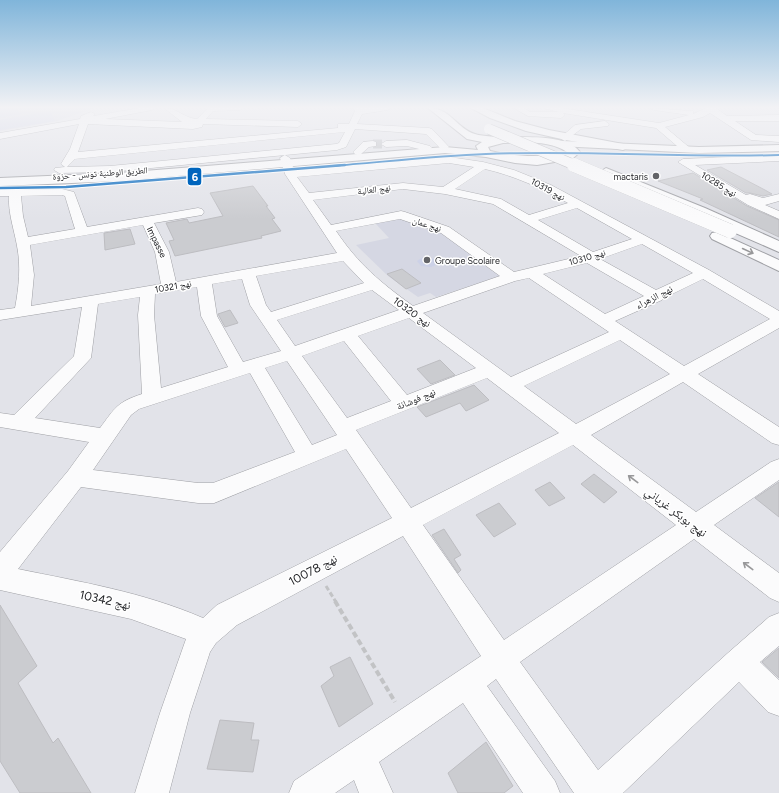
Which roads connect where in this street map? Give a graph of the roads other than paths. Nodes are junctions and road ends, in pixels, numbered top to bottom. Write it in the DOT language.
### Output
graph roads {
  1 [pos="76,145"];
  2 [pos="123,145"];
  3 [pos="153,145"];
  4 [pos="193,145"];
  5 [pos="203,145"];
  6 [pos="343,145"];
  7 [pos="365,145"];
  8 [pos="415,145"];
  9 [pos="436,145"];
  10 [pos="465,145"];
  11 [pos="475,145"];
  12 [pos="494,145"];
  13 [pos="520,145"];
  14 [pos="566,145"];
  15 [pos="602,145"];
  16 [pos="681,145"];
  17 [pos="427,148"];
  18 [pos="779,148"];
  19 [pos="152,149"];
  20 [pos="652,149"];
  21 [pos="687,150"];
  22 [pos="483,151"];
  23 [pos="121,152"];
  24 [pos="358,152"];
  25 [pos="71,156"];
  26 [pos="569,157"];
  27 [pos="779,158"];
  28 [pos="204,160"];
  29 [pos="598,161"];
  30 [pos="287,165"];
  31 [pos="146,166"];
  32 [pos="773,166"];
  33 [pos="58,173"];
  34 [pos="0,176"];
  35 [pos="0,182"];
  36 [pos="443,191"];
  37 [pos="0,193"];
  38 [pos="15,193"];
  39 [pos="307,197"];
  40 [pos="779,197"];
  41 [pos="576,204"];
  42 [pos="198,212"];
  43 [pos="779,215"];
  44 [pos="527,219"];
  45 [pos="147,221"];
  46 [pos="329,229"];
  47 [pos="84,231"];
  48 [pos="723,234"];
  49 [pos="642,240"];
  50 [pos="23,242"];
  51 [pos="779,247"];
  52 [pos="779,252"];
  53 [pos="346,256"];
  54 [pos="591,257"];
  55 [pos="779,266"];
  56 [pos="248,273"];
  57 [pos="530,273"];
  58 [pos="704,273"];
  59 [pos="511,277"];
  60 [pos="204,281"];
  61 [pos="374,285"];
  62 [pos="169,287"];
  63 [pos="148,291"];
  64 [pos="657,297"];
  65 [pos="90,301"];
  66 [pos="22,311"];
  67 [pos="411,311"];
  68 [pos="0,314"];
  69 [pos="267,318"];
  70 [pos="779,318"];
  71 [pos="605,320"];
  72 [pos="779,321"];
  73 [pos="622,333"];
  74 [pos="348,334"];
  75 [pos="292,353"];
  76 [pos="246,367"];
  77 [pos="489,370"];
  78 [pos="683,374"];
  79 [pos="509,385"];
  80 [pos="152,397"];
  81 [pos="404,404"];
  82 [pos="6,422"];
  83 [pos="347,433"];
  84 [pos="574,435"];
  85 [pos="779,436"];
  86 [pos="104,437"];
  87 [pos="308,456"];
  88 [pos="779,468"];
  89 [pos="76,477"];
  90 [pos="407,521"];
  91 [pos="695,526"];
  92 [pos="0,572"];
  93 [pos="0,578"];
  94 [pos="779,589"];
  95 [pos="779,627"];
  96 [pos="206,633"];
  97 [pos="500,659"];
  98 [pos="739,662"];
  99 [pos="466,683"];
  100 [pos="779,700"];
  101 [pos="360,756"];
  102 [pos="152,793"];
  103 [pos="306,793"];
  104 [pos="376,793"];
  105 [pos="543,793"];
  106 [pos="594,793"];
  107 [pos="598,793"];
  1 -- 25 [label="street"];
  2 -- 23 [label="street"];
  3 -- 19 [label="street"];
  4 -- 19 [label="street"];
  5 -- 28 [label="street"];
  6 -- 28 [label="street"];
  7 -- 24 [label="street"];
  8 -- 17 [label="street"];
  9 -- 17 [label="main road, الطريق الوطنية تونس - حزوة"];
  10 -- 22 [label="main road, الطريق الوطنية تونس - حزوة"];
  11 -- 22 [label="main road"];
  12 -- 22 [label="main road, الطريق الوطنية تونس - حزوة"];
  13 -- 48 [label="main road"];
  14 -- 26 [label="main road"];
  15 -- 20 [label="main road"];
  16 -- 21 [label="street"];
  17 -- 24 [label="main road, الطريق الوطنية تونس - حزوة"];
  18 -- 21 [label="main road"];
  19 -- 23 [label="street"];
  19 -- 31 [label="street"];
  20 -- 21 [label="main road"];
  20 -- 29 [label="main road"];
  22 -- 26 [label="main road"];
  22 -- 30 [label="street, نهج 10319"];
  22 -- 36 [label="street"];
  22 -- 41 [label="street, نهج 10319"];
  23 -- 25 [label="street"];
  24 -- 30 [label="main road, الطريق الوطنية تونس - حزوة"];
  25 -- 33 [label="street"];
  26 -- 29 [label="main road"];
  27 -- 43 [label="street, نهج 10285"];
  28 -- 31 [label="street"];
  29 -- 51 [label="main road"];
  30 -- 33 [label="main road, الطريق الوطنية تونس - حزوة"];
  30 -- 35 [label="main road, الطريق الوطنية تونس - حزوة"];
  30 -- 39 [label="street, نهج 10320"];
  31 -- 33 [label="street"];
  32 -- 40 [label="street"];
  33 -- 34 [label="main road, الطريق الوطنية تونس - حزوة"];
  36 -- 39 [label="street, نهج العالية"];
  36 -- 44 [label="street, نهج العالية"];
  37 -- 38 [label="street"];
  38 -- 47 [label="street"];
  38 -- 50 [label="street"];
  39 -- 46 [label="street, نهج 10320"];
  41 -- 44 [label="street"];
  41 -- 49 [label="street, نهج 10319"];
  42 -- 45 [label="street"];
  44 -- 54 [label="street, نهج العالية"];
  45 -- 47 [label="street"];
  45 -- 62 [label="street, Impasse"];
  46 -- 53 [label="street, نهج 10320"];
  46 -- 59 [label="street, نهج عمان"];
  47 -- 50 [label="street"];
  48 -- 52 [label="main road"];
  48 -- 55 [label="main road, one-way"];
  49 -- 54 [label="street, نهج 10310"];
  49 -- 58 [label="street, نهج 10319"];
  50 -- 66 [label="street"];
  53 -- 56 [label="street, نهج 10321"];
  53 -- 61 [label="street, نهج 10320"];
  54 -- 57 [label="street, نهج 10310"];
  54 -- 64 [label="street, نهج العالية"];
  56 -- 60 [label="street, نهج 10321"];
  56 -- 69 [label="street"];
  57 -- 59 [label="street, نهج 10310"];
  57 -- 71 [label="street"];
  58 -- 64 [label="street, نهج الزهراء"];
  58 -- 70 [label="street, نهج 10319"];
  59 -- 67 [label="street, نهج 10310"];
  60 -- 62 [label="street, نهج 10321"];
  60 -- 76 [label="street"];
  61 -- 67 [label="street, نهج 10320"];
  61 -- 69 [label="street"];
  62 -- 63 [label="street, نهج 10321"];
  63 -- 65 [label="street, نهج 10321"];
  63 -- 80 [label="street"];
  64 -- 71 [label="street, نهج الزهراء"];
  65 -- 66 [label="street, نهج 10321"];
  65 -- 82 [label="street"];
  66 -- 68 [label="street, نهج 10321"];
  67 -- 74 [label="street, نهج 10310"];
  67 -- 77 [label="street, نهج 10320"];
  69 -- 75 [label="street"];
  71 -- 73 [label="street"];
  72 -- 78 [label="street, نهج 10078"];
  73 -- 78 [label="street"];
  73 -- 79 [label="street"];
  74 -- 75 [label="street, نهج 10310"];
  74 -- 81 [label="street"];
  75 -- 76 [label="street, نهج 10310"];
  75 -- 83 [label="street"];
  76 -- 80 [label="street, نهج 10310"];
  76 -- 87 [label="street"];
  77 -- 79 [label="street, نهج 10320"];
  77 -- 81 [label="street, نهج فوشانة"];
  78 -- 84 [label="street, نهج 10078"];
  78 -- 85 [label="street"];
  79 -- 84 [label="street, نهج 10320"];
  80 -- 86 [label="street, نهج 10310"];
  81 -- 83 [label="street, نهج فوشانة"];
  82 -- 86 [label="street"];
  83 -- 87 [label="street, نهج فوشانة"];
  83 -- 90 [label="street"];
  84 -- 90 [label="street, نهج 10078"];
  91 -- 84 [label="street, نهج بوبكر غرياني, one-way"];
  86 -- 89 [label="street, نهج 10310"];
  87 -- 89 [label="street, نهج فوشانة"];
  88 -- 91 [label="street"];
  89 -- 92 [label="street, نهج 10310"];
  90 -- 96 [label="street, نهج 10078"];
  90 -- 97 [label="street"];
  94 -- 91 [label="street, نهج بوبكر غرياني, one-way"];
  91 -- 97 [label="street"];
  93 -- 96 [label="street, نهج 10342"];
  95 -- 98 [label="street"];
  96 -- 102 [label="street, نهج 10078"];
  97 -- 99 [label="street"];
  97 -- 106 [label="street"];
  98 -- 100 [label="street"];
  98 -- 107 [label="street"];
  99 -- 101 [label="street"];
  99 -- 105 [label="street"];
  101 -- 103 [label="street"];
  101 -- 104 [label="street"];
}
